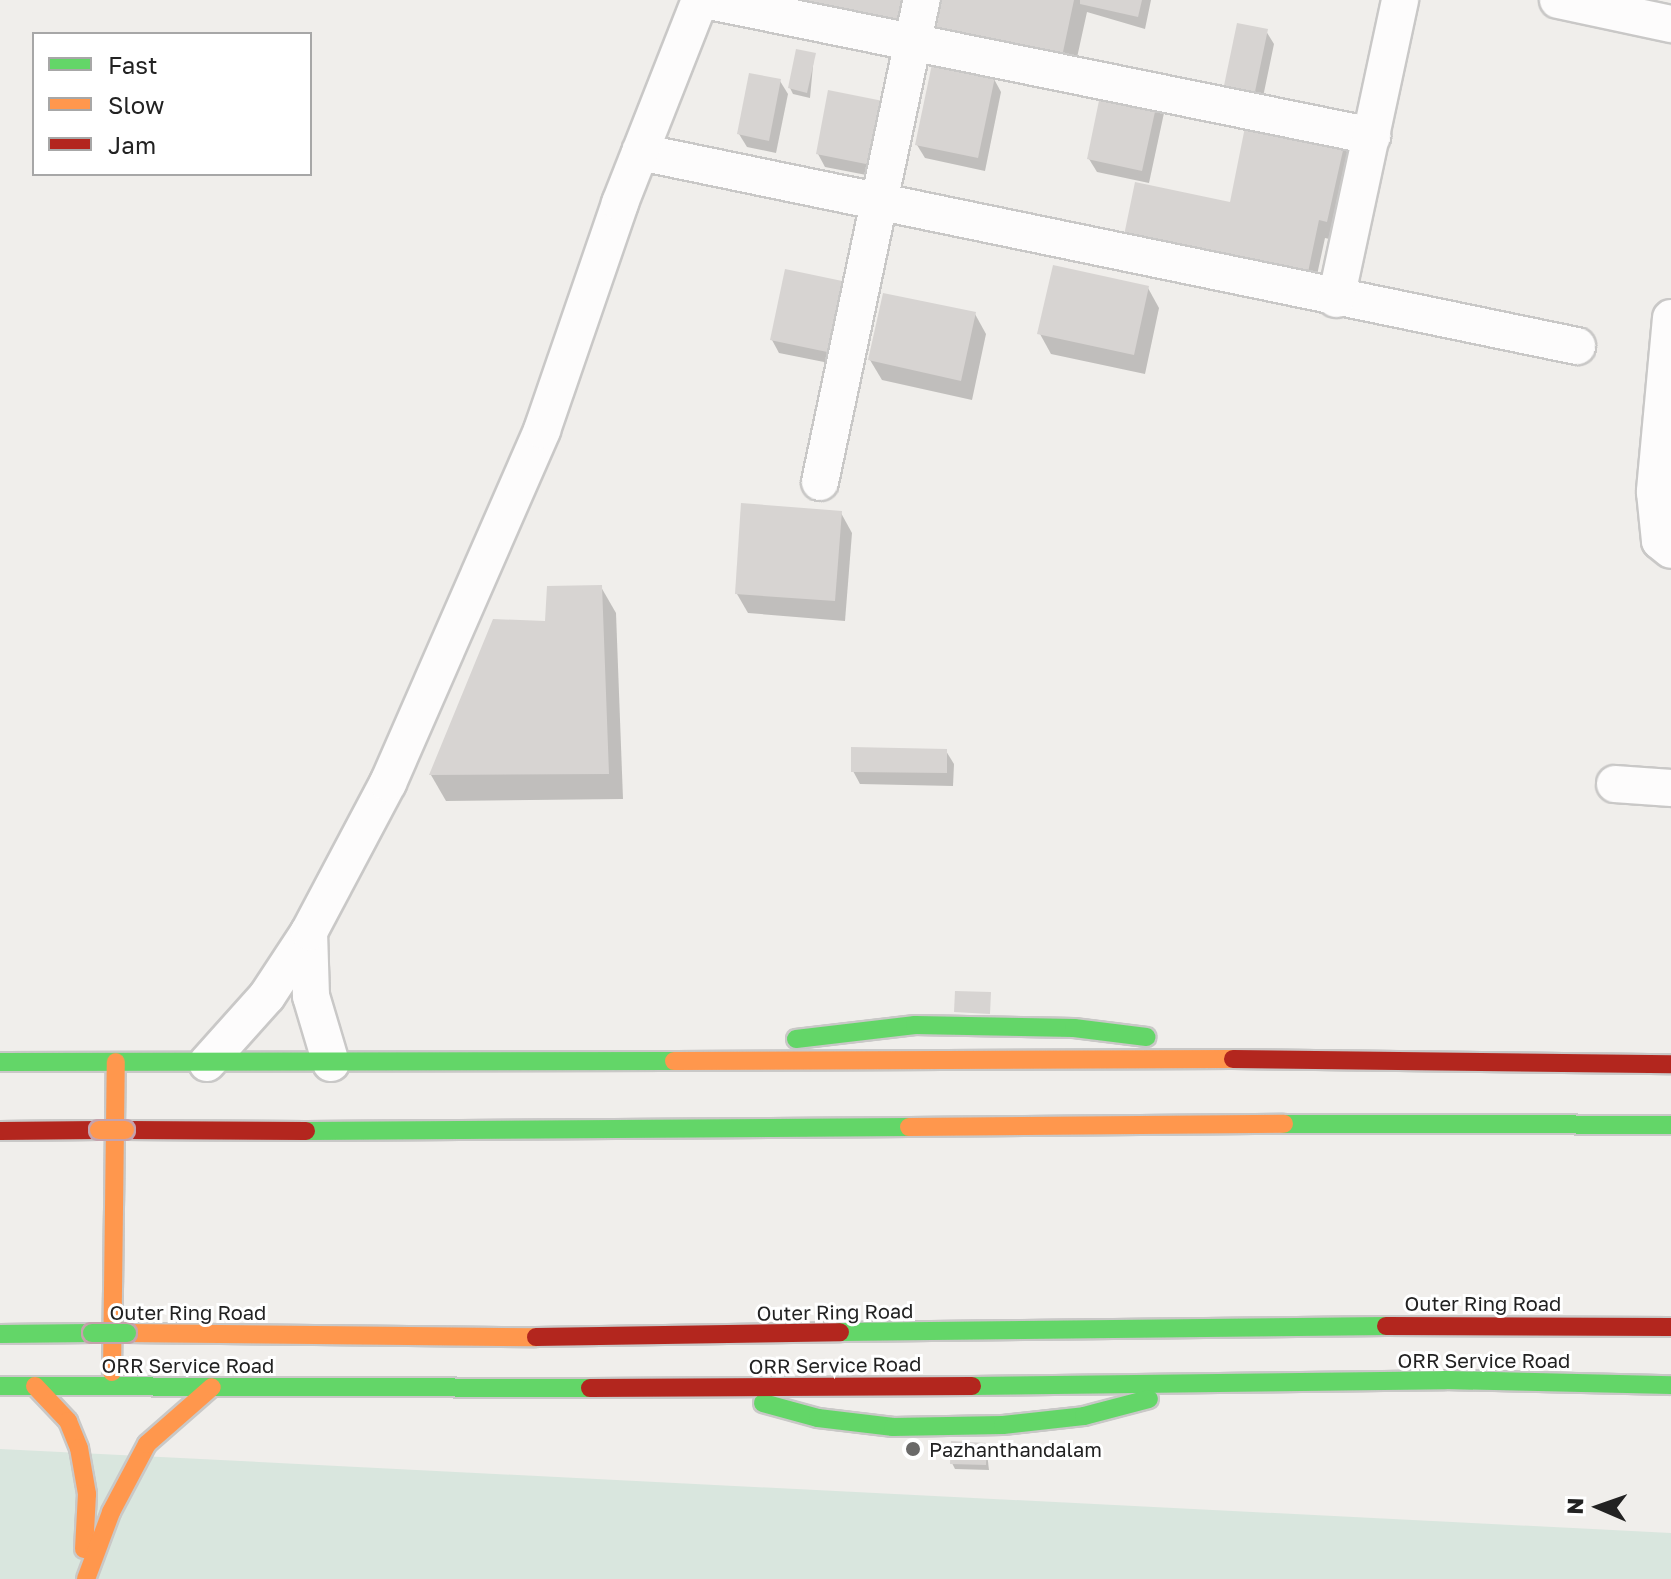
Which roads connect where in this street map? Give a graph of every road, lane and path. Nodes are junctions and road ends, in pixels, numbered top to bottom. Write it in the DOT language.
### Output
graph roads {
  1 [pos="702,0"];
  2 [pos="922,0"];
  3 [pos="1400,0"];
  4 [pos="1558,0"];
  5 [pos="1671,24"];
  6 [pos="913,43"];
  7 [pos="1372,136"];
  8 [pos="640,152"];
  9 [pos="880,199"];
  10 [pos="1336,299"];
  11 [pos="1671,318"];
  12 [pos="1577,346"];
  13 [pos="820,482"];
  14 [pos="1671,550"];
  15 [pos="1615,784"];
  16 [pos="1671,788"];
  17 [pos="309,932"];
  18 [pos="1237,1060"];
  19 [pos="0,1062"];
  20 [pos="116,1062"];
  21 [pos="207,1063"];
  22 [pos="331,1063"];
  23 [pos="696,1063"];
  24 [pos="1671,1064"];
  25 [pos="1671,1125"];
  26 [pos="0,1131"];
  27 [pos="1671,1327"];
  28 [pos="0,1334"];
  29 [pos="1213,1383"];
  30 [pos="1671,1385"];
  31 [pos="0,1386"];
  32 [pos="35,1386"];
  33 [pos="112,1387"];
  34 [pos="212,1387"];
  35 [pos="705,1388"];
  36 [pos="83,1579"];
  1 -- 6 [label="street"];
  1 -- 8 [label="street"];
  2 -- 6 [label="street"];
  3 -- 7 [label="street"];
  4 -- 5 [label="street"];
  6 -- 7 [label="street"];
  6 -- 9 [label="street"];
  7 -- 10 [label="street"];
  8 -- 9 [label="street"];
  8 -- 17 [label="street"];
  9 -- 10 [label="street"];
  9 -- 13 [label="street"];
  10 -- 12 [label="street"];
  11 -- 14 [label="street"];
  15 -- 16 [label="street"];
  17 -- 21 [label="street"];
  17 -- 22 [label="street"];
  18 -- 23 [label="main road"];
  18 -- 23 [label="main road"];
  18 -- 24 [label="main road"];
  19 -- 20 [label="main road"];
  20 -- 21 [label="main road"];
  20 -- 33 [label="main road"];
  21 -- 22 [label="main road"];
  22 -- 23 [label="main road"];
  25 -- 26 [label="main road, bridge"];
  27 -- 28 [label="main road, Outer Ring Road, bridge"];
  29 -- 30 [label="main road, ORR Service Road"];
  29 -- 35 [label="main road, ORR Service Road"];
  29 -- 35 [label="main road"];
  31 -- 32 [label="main road, ORR Service Road"];
  32 -- 33 [label="main road, ORR Service Road"];
  32 -- 36 [label="main road"];
  33 -- 34 [label="main road, ORR Service Road"];
  34 -- 35 [label="main road, ORR Service Road"];
  34 -- 36 [label="main road"];
}
